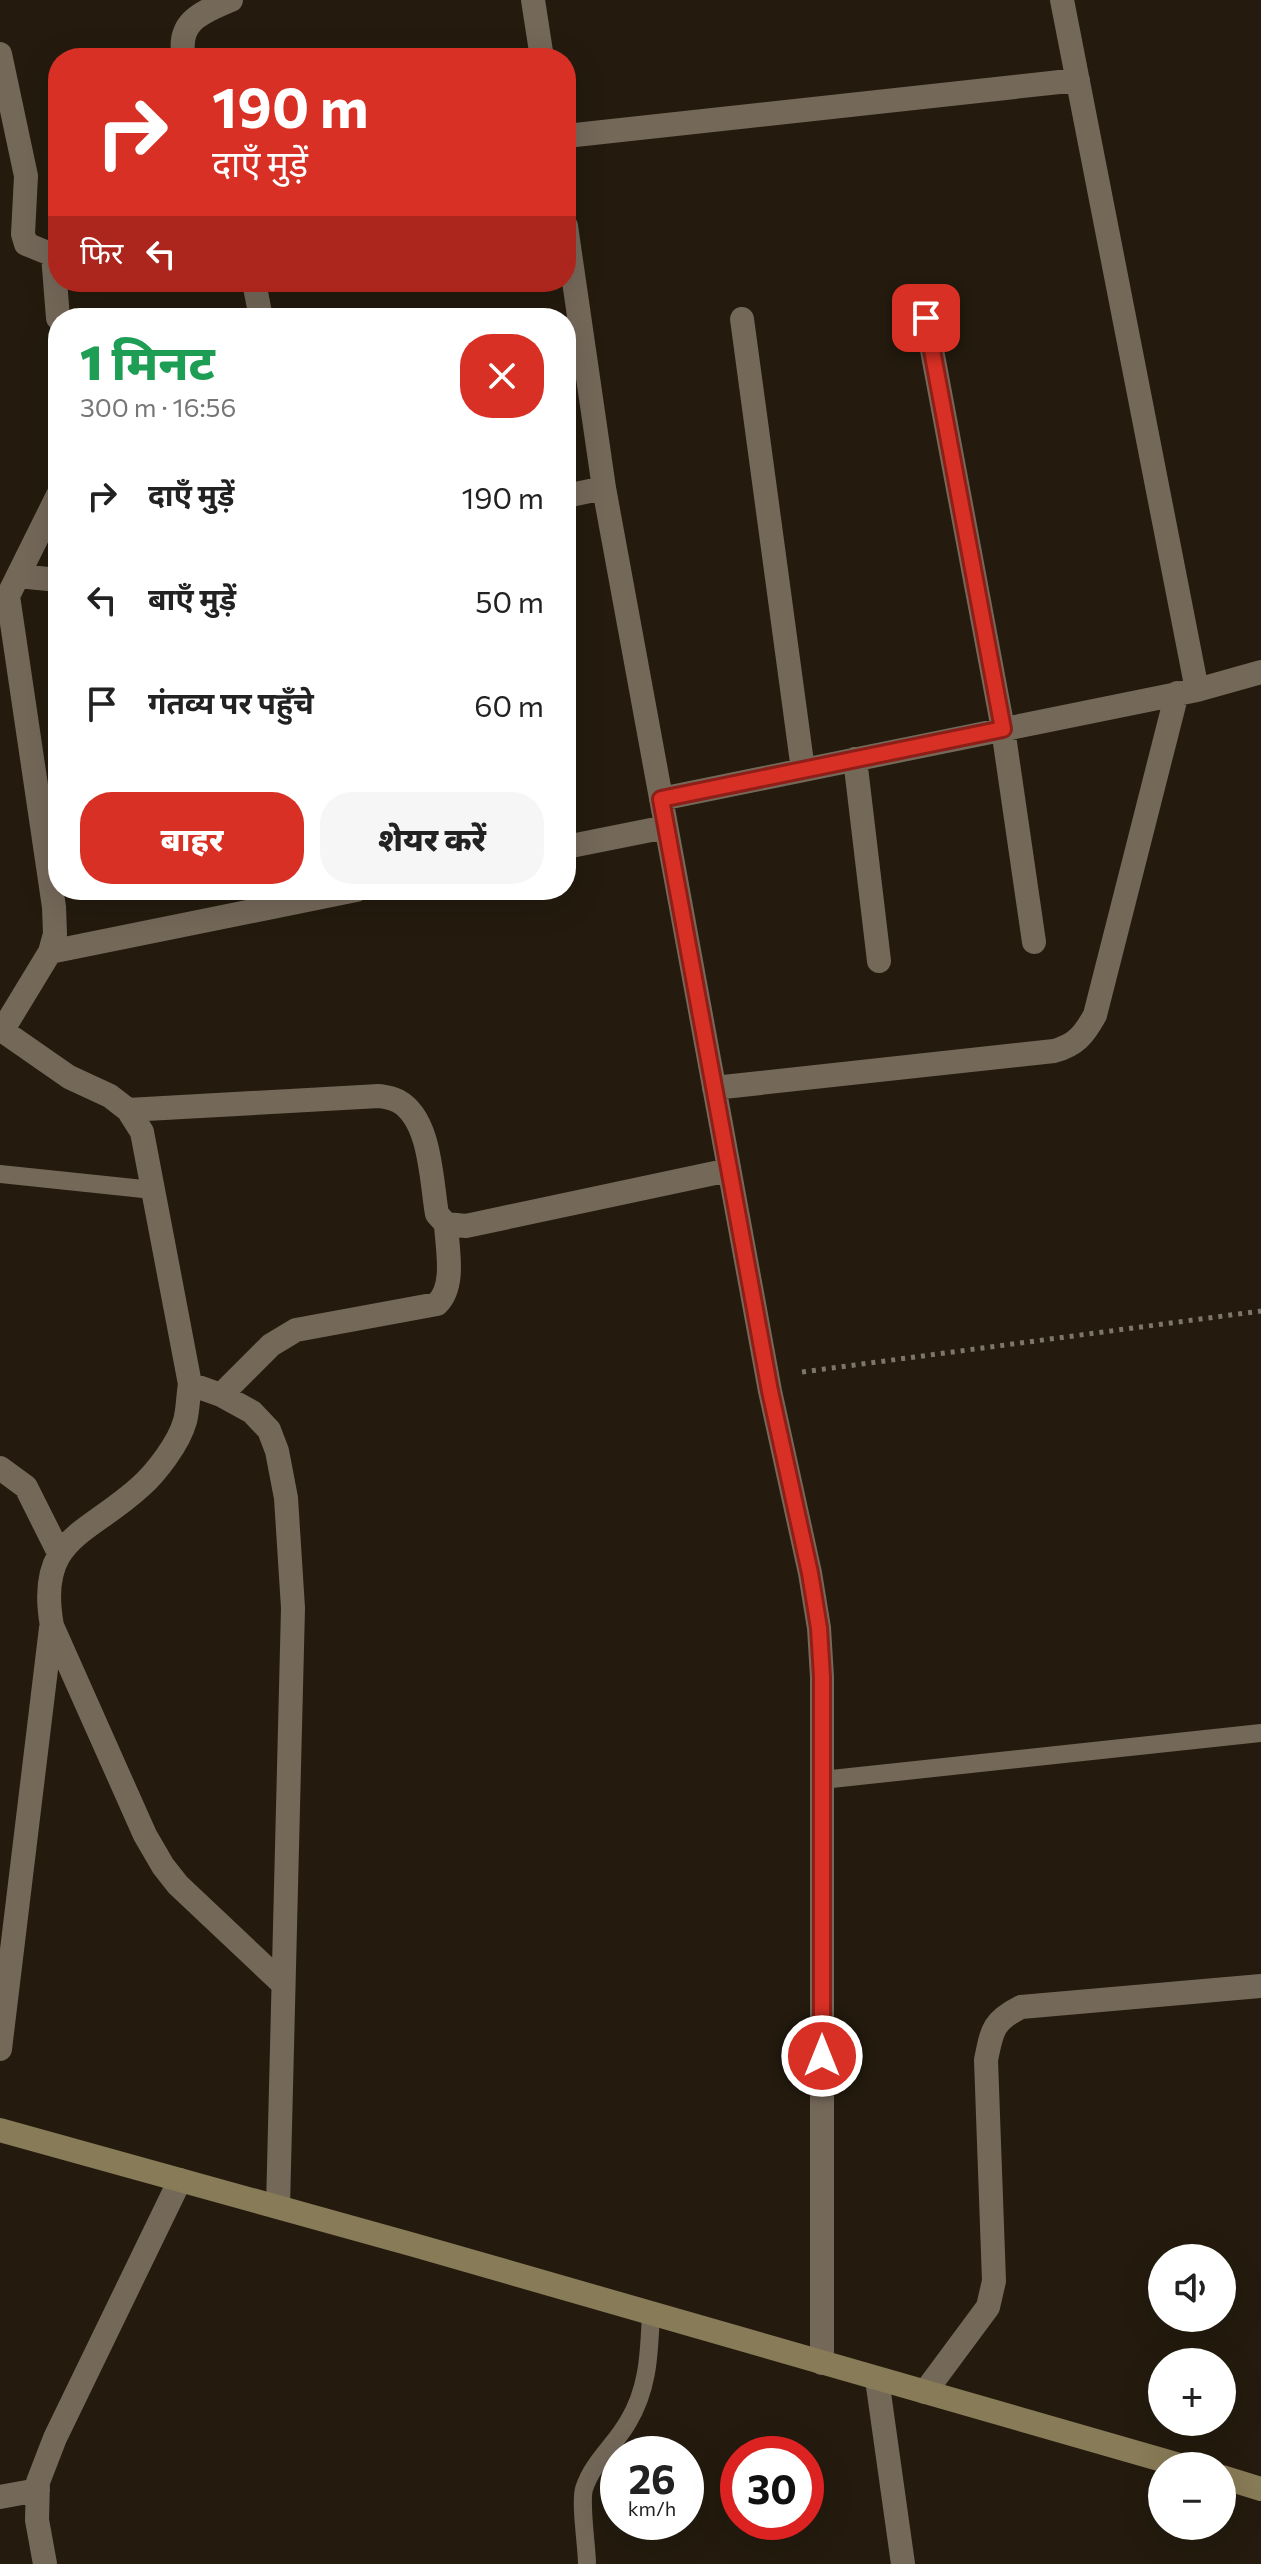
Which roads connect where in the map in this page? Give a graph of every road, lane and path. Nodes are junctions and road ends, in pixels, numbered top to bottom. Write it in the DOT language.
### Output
graph roads {
  1 [pos="231,0"];
  2 [pos="533,0"];
  3 [pos="1062,0"];
  4 [pos="182,48"];
  5 [pos="540,48"];
  6 [pos="0,54"];
  7 [pos="1078,80"];
  8 [pos="576,135"];
  9 [pos="48,253"];
  10 [pos="576,292"];
  11 [pos="926,318"];
  12 [pos="742,319"];
  13 [pos="604,488"];
  14 [pos="576,494"];
  15 [pos="48,515"];
  16 [pos="48,583"];
  17 [pos="9,593"];
  18 [pos="1261,672"];
  19 [pos="1187,692"];
  20 [pos="1003,729"];
  21 [pos="855,759"];
  22 [pos="803,770"];
  23 [pos="661,799"];
  24 [pos="666,827"];
  25 [pos="576,845"];
  26 [pos="48,865"];
  27 [pos="53,900"];
  28 [pos="307,900"];
  29 [pos="1034,942"];
  30 [pos="50,952"];
  31 [pos="879,961"];
  32 [pos="1,1030"];
  33 [pos="714,1088"];
  34 [pos="128,1110"];
  35 [pos="729,1170"];
  36 [pos="0,1174"];
  37 [pos="153,1190"];
  38 [pos="446,1224"];
  39 [pos="1261,1311"];
  40 [pos="768,1377"];
  41 [pos="190,1384"];
  42 [pos="221,1395"];
  43 [pos="0,1468"];
  44 [pos="59,1553"];
  45 [pos="52,1626"];
  46 [pos="1261,1733"];
  47 [pos="822,1780"];
  48 [pos="283,1984"];
  49 [pos="1261,1986"];
  50 [pos="0,2049"];
  51 [pos="0,2130"];
  52 [pos="180,2180"];
  53 [pos="278,2207"];
  54 [pos="651,2313"];
  55 [pos="822,2363"];
  56 [pos="877,2379"];
  57 [pos="925,2392"];
  58 [pos="1148,2456"];
  59 [pos="1236,2481"];
  60 [pos="1261,2489"];
  61 [pos="38,2490"];
  62 [pos="0,2497"];
  63 [pos="45,2564"];
  64 [pos="587,2564"];
  65 [pos="903,2564"];
  1 -- 4 [label="street"];
  2 -- 5 [label="street"];
  3 -- 7 [label="street"];
  6 -- 9 [label="street"];
  7 -- 8 [label="street"];
  7 -- 19 [label="street"];
  10 -- 13 [label="street"];
  11 -- 20 [label="street"];
  12 -- 22 [label="street"];
  13 -- 14 [label="street"];
  13 -- 23 [label="street"];
  15 -- 17 [label="street"];
  16 -- 17 [label="street"];
  17 -- 26 [label="street"];
  18 -- 19 [label="street"];
  19 -- 20 [label="street"];
  19 -- 33 [label="street"];
  20 -- 21 [label="street"];
  20 -- 29 [label="street"];
  21 -- 22 [label="street"];
  21 -- 31 [label="street"];
  22 -- 23 [label="street"];
  23 -- 24 [label="street"];
  24 -- 25 [label="street"];
  24 -- 33 [label="street"];
  27 -- 30 [label="street"];
  28 -- 30 [label="street"];
  30 -- 32 [label="street"];
  32 -- 34 [label="street"];
  33 -- 35 [label="street"];
  34 -- 37 [label="street"];
  34 -- 38 [label="street"];
  35 -- 38 [label="street"];
  35 -- 40 [label="street"];
  36 -- 37 [label="lane"];
  37 -- 41 [label="street"];
  38 -- 42 [label="street"];
  39 -- 40 [label="path"];
  40 -- 47 [label="street"];
  41 -- 42 [label="street"];
  41 -- 44 [label="street"];
  42 -- 48 [label="street"];
  43 -- 44 [label="street"];
  44 -- 45 [label="street"];
  45 -- 48 [label="street"];
  45 -- 50 [label="street"];
  46 -- 47 [label="lane"];
  47 -- 55 [label="street"];
  48 -- 53 [label="street"];
  49 -- 57 [label="street"];
  51 -- 52 [label="street"];
  52 -- 53 [label="street"];
  52 -- 61 [label="street"];
  53 -- 54 [label="street"];
  54 -- 55 [label="street"];
  54 -- 64 [label="lane"];
  55 -- 56 [label="street"];
  56 -- 57 [label="street"];
  56 -- 65 [label="street"];
  57 -- 58 [label="street"];
  59 -- 60 [label="street"];
  61 -- 62 [label="street"];
  61 -- 63 [label="street"];
}
